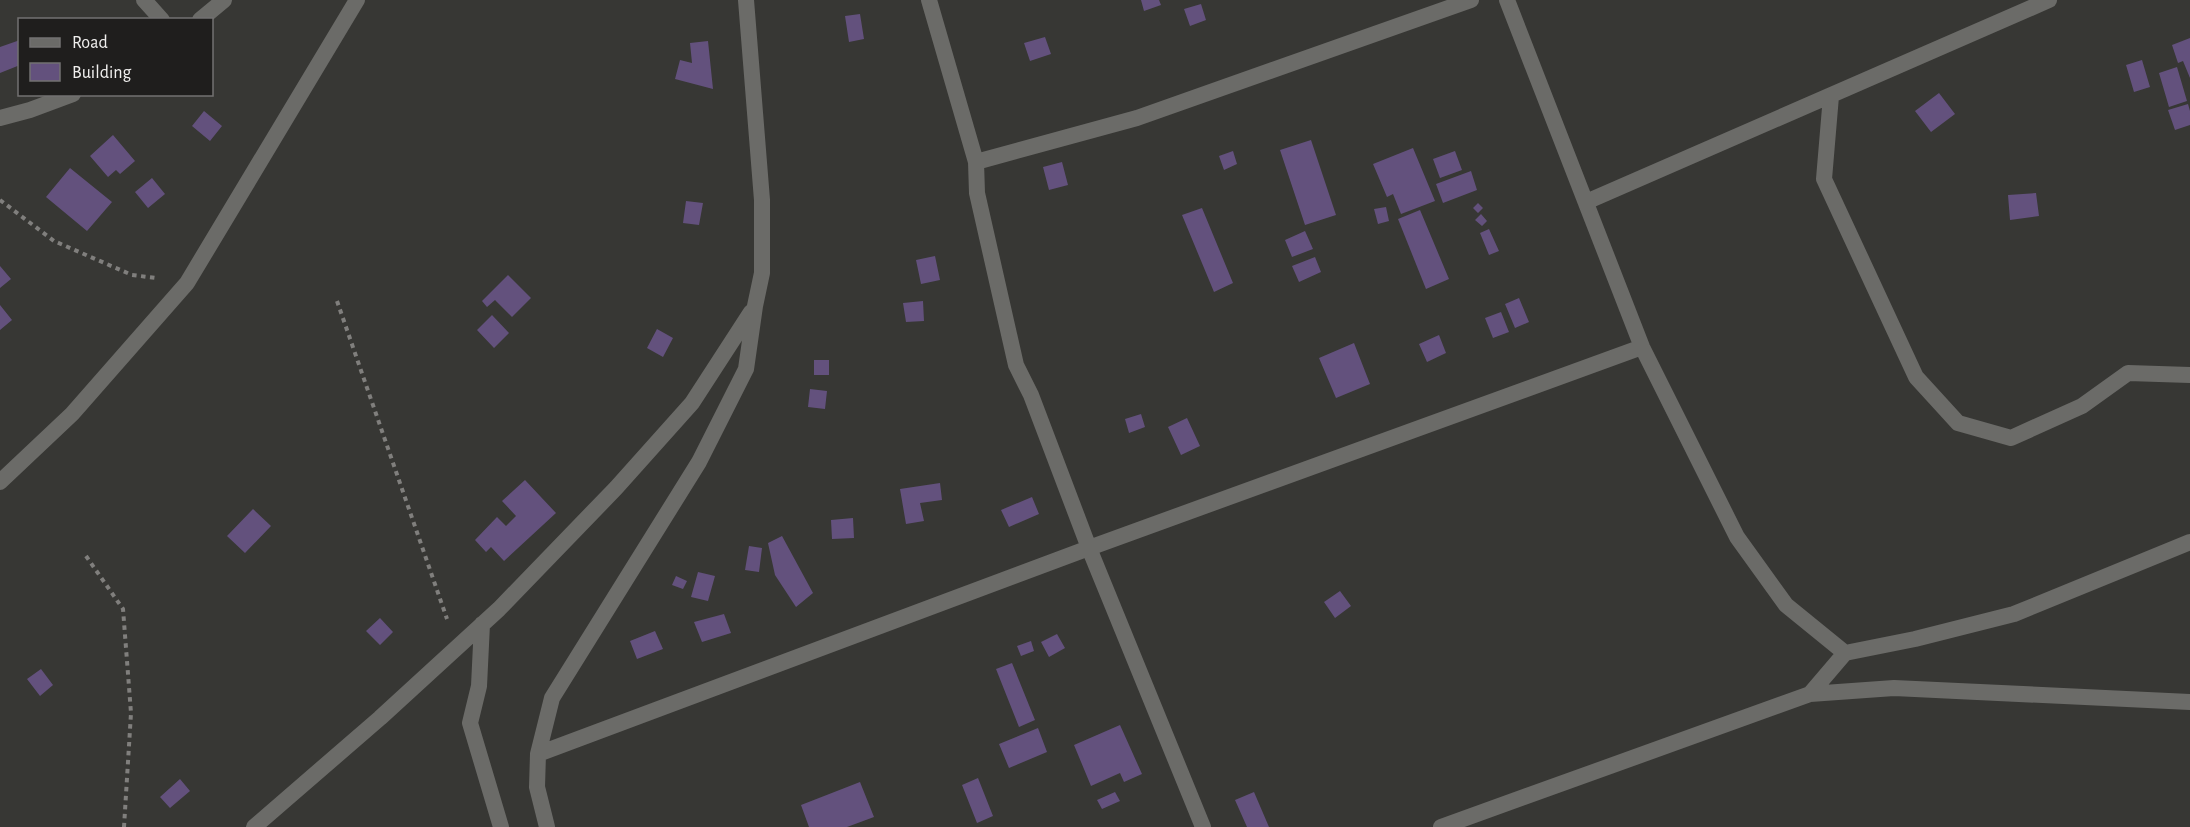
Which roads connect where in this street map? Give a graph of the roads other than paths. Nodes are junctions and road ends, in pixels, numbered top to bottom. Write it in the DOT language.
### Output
graph roads {
  1 [pos="144,0"];
  2 [pos="224,0"];
  3 [pos="357,0"];
  4 [pos="746,0"];
  5 [pos="929,0"];
  6 [pos="1471,0"];
  7 [pos="1507,0"];
  8 [pos="2049,0"];
  9 [pos="160,18"];
  10 [pos="202,18"];
  11 [pos="68,96"];
  12 [pos="1831,96"];
  13 [pos="0,118"];
  14 [pos="976,162"];
  15 [pos="1586,202"];
  16 [pos="755,306"];
  17 [pos="1642,347"];
  18 [pos="2190,375"];
  19 [pos="0,482"];
  20 [pos="2190,542"];
  21 [pos="1089,548"];
  22 [pos="482,624"];
  23 [pos="1845,652"];
  24 [pos="1810,694"];
  25 [pos="2190,702"];
  26 [pos="538,754"];
  27 [pos="254,827"];
  28 [pos="501,827"];
  29 [pos="547,827"];
  30 [pos="1203,827"];
  31 [pos="1441,827"];
  1 -- 9 [label="street"];
  2 -- 10 [label="street"];
  3 -- 19 [label="street"];
  4 -- 16 [label="street"];
  5 -- 14 [label="street"];
  6 -- 14 [label="street"];
  7 -- 15 [label="street"];
  8 -- 12 [label="street"];
  11 -- 13 [label="street"];
  12 -- 15 [label="street"];
  12 -- 18 [label="street"];
  14 -- 21 [label="street"];
  15 -- 17 [label="street"];
  16 -- 22 [label="street"];
  16 -- 26 [label="street"];
  17 -- 21 [label="street"];
  17 -- 23 [label="street"];
  20 -- 23 [label="street"];
  21 -- 26 [label="street"];
  21 -- 30 [label="street"];
  22 -- 27 [label="street"];
  22 -- 28 [label="street"];
  23 -- 24 [label="street"];
  24 -- 25 [label="street"];
  24 -- 31 [label="street"];
  26 -- 29 [label="street"];
}
